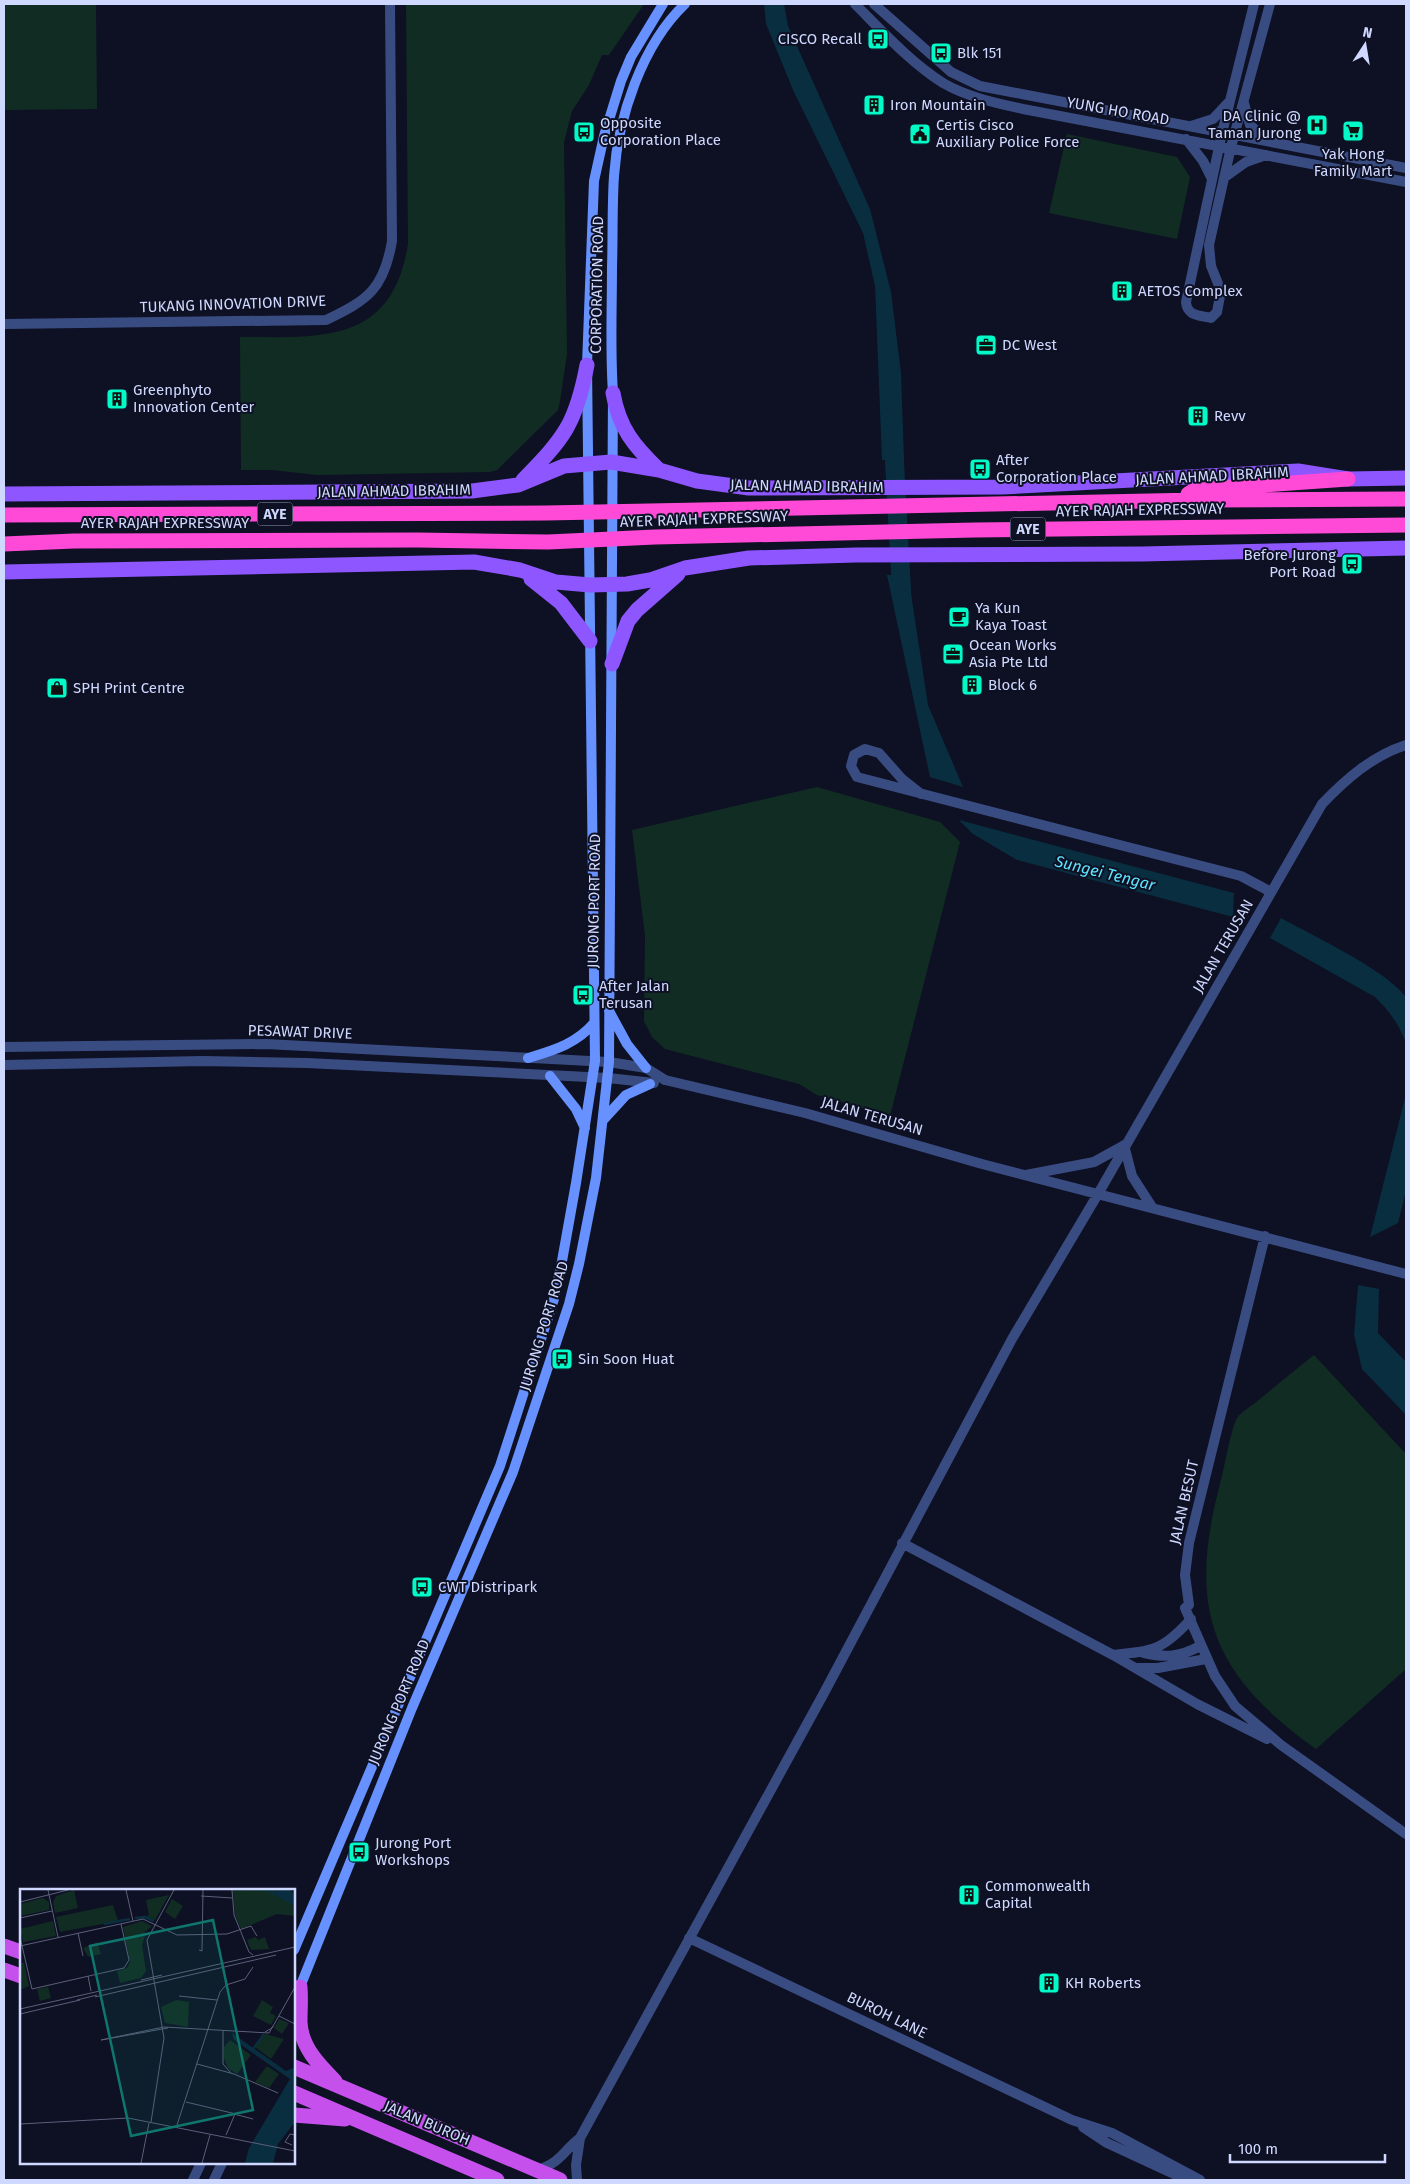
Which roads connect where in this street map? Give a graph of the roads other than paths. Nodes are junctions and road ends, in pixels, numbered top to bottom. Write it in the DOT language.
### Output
graph roads {
  1 [pos="390,4"];
  2 [pos="663,4"];
  3 [pos="685,4"];
  4 [pos="855,4"];
  5 [pos="874,4"];
  6 [pos="1254,4"];
  7 [pos="1270,4"];
  8 [pos="1231,100"];
  9 [pos="1243,102"];
  10 [pos="1189,127"];
  11 [pos="1222,133"];
  12 [pos="1234,135"];
  13 [pos="1186,139"];
  14 [pos="1269,142"];
  15 [pos="1220,145"];
  16 [pos="1231,147"];
  17 [pos="1267,155"];
  18 [pos="1406,168"];
  19 [pos="1225,177"];
  20 [pos="1212,179"];
  21 [pos="1406,182"];
  22 [pos="4,324"];
  23 [pos="588,366"];
  24 [pos="613,393"];
  25 [pos="611,462"];
  26 [pos="588,463"];
  27 [pos="659,470"];
  28 [pos="1406,478"];
  29 [pos="1348,479"];
  30 [pos="518,485"];
  31 [pos="4,494"];
  32 [pos="1406,499"];
  33 [pos="1179,500"];
  34 [pos="4,515"];
  35 [pos="1406,524"];
  36 [pos="4,544"];
  37 [pos="1406,548"];
  38 [pos="685,568"];
  39 [pos="520,570"];
  40 [pos="4,572"];
  41 [pos="610,584"];
  42 [pos="590,585"];
  43 [pos="590,641"];
  44 [pos="612,664"];
  45 [pos="1406,745"];
  46 [pos="921,794"];
  47 [pos="1271,892"];
  48 [pos="609,1010"];
  49 [pos="594,1023"];
  50 [pos="4,1046"];
  51 [pos="528,1058"];
  52 [pos="595,1061"];
  53 [pos="609,1062"];
  54 [pos="4,1065"];
  55 [pos="646,1068"];
  56 [pos="550,1076"];
  57 [pos="593,1078"];
  58 [pos="608,1078"];
  59 [pos="665,1080"];
  60 [pos="650,1084"];
  61 [pos="604,1119"];
  62 [pos="585,1129"];
  63 [pos="1124,1146"];
  64 [pos="1026,1175"];
  65 [pos="1098,1194"];
  66 [pos="1152,1207"];
  67 [pos="1265,1236"];
  68 [pos="1406,1274"];
  69 [pos="902,1543"];
  70 [pos="1191,1618"];
  71 [pos="1200,1646"];
  72 [pos="1141,1652"];
  73 [pos="1113,1655"];
  74 [pos="1206,1659"];
  75 [pos="1136,1668"];
  76 [pos="1281,1746"];
  77 [pos="1406,1834"];
  78 [pos="689,1938"];
  79 [pos="4,1946"];
  80 [pos="295,1948"];
  81 [pos="20,1952"];
  82 [pos="4,1970"];
  83 [pos="20,1976"];
  84 [pos="300,1987"];
  85 [pos="295,2000"];
  86 [pos="295,2067"];
  87 [pos="342,2087"];
  88 [pos="295,2093"];
  89 [pos="295,2115"];
  90 [pos="356,2119"];
  91 [pos="1072,2120"];
  92 [pos="580,2138"];
  93 [pos="201,2164"];
  94 [pos="222,2164"];
  95 [pos="537,2170"];
  96 [pos="1167,2171"];
  97 [pos="194,2180"];
  98 [pos="214,2180"];
  99 [pos="497,2180"];
  100 [pos="560,2180"];
  101 [pos="577,2180"];
  102 [pos="1173,2180"];
  103 [pos="1187,2180"];
  104 [pos="1200,2180"];
  1 -- 22 [label="street, TUKANG INNOVATION DRIVE"];
  2 -- 23 [label="main road, CORPORATION ROAD"];
  3 -- 24 [label="main road, CORPORATION ROAD"];
  4 -- 13 [label="street, YUNG HO ROAD"];
  5 -- 10 [label="street, YUNG HO ROAD"];
  6 -- 8 [label="street"];
  7 -- 9 [label="street"];
  8 -- 10 [label="street"];
  8 -- 11 [label="street"];
  9 -- 12 [label="street"];
  9 -- 14 [label="street"];
  10 -- 11 [label="street, YUNG HO ROAD"];
  11 -- 12 [label="street, YUNG HO ROAD"];
  11 -- 15 [label="street"];
  12 -- 14 [label="street, YUNG HO ROAD"];
  12 -- 16 [label="street"];
  13 -- 15 [label="street, YUNG HO ROAD"];
  13 -- 20 [label="street"];
  14 -- 18 [label="street, YUNG HO ROAD"];
  15 -- 16 [label="street, YUNG HO ROAD"];
  15 -- 20 [label="street"];
  16 -- 17 [label="street, YUNG HO ROAD"];
  16 -- 19 [label="street"];
  17 -- 19 [label="street"];
  17 -- 21 [label="street, YUNG HO ROAD"];
  19 -- 20 [label="street"];
  23 -- 26 [label="main road, CORPORATION ROAD"];
  23 -- 30 [label="main road"];
  24 -- 25 [label="main road, CORPORATION ROAD"];
  24 -- 27 [label="main road"];
  25 -- 26 [label="main road, JALAN AHMAD IBRAHIM"];
  25 -- 27 [label="main road, JALAN AHMAD IBRAHIM"];
  25 -- 41 [label="main road, CORPORATION ROAD"];
  26 -- 30 [label="main road, JALAN AHMAD IBRAHIM"];
  26 -- 42 [label="main road, CORPORATION ROAD"];
  27 -- 29 [label="main road, JALAN AHMAD IBRAHIM"];
  28 -- 29 [label="main road, JALAN AHMAD IBRAHIM"];
  29 -- 33 [label="highway"];
  30 -- 31 [label="main road, JALAN AHMAD IBRAHIM"];
  32 -- 33 [label="highway, AYER RAJAH EXPRESSWAY / AYE"];
  33 -- 34 [label="highway, AYER RAJAH EXPRESSWAY / AYE"];
  35 -- 36 [label="highway, AYER RAJAH EXPRESSWAY / AYE"];
  37 -- 38 [label="main road"];
  38 -- 41 [label="main road"];
  38 -- 44 [label="main road"];
  39 -- 40 [label="main road"];
  39 -- 42 [label="main road"];
  39 -- 43 [label="main road"];
  41 -- 42 [label="main road"];
  41 -- 44 [label="main road, JURONG PORT ROAD"];
  42 -- 43 [label="main road, JURONG PORT ROAD"];
  43 -- 49 [label="main road, JURONG PORT ROAD"];
  44 -- 48 [label="main road, JURONG PORT ROAD"];
  45 -- 47 [label="street, JALAN TERUSAN"];
  46 -- 46 [label="street"];
  46 -- 47 [label="street"];
  47 -- 63 [label="street, JALAN TERUSAN"];
  48 -- 53 [label="main road, JURONG PORT ROAD"];
  48 -- 55 [label="main road"];
  49 -- 51 [label="main road"];
  49 -- 52 [label="main road, JURONG PORT ROAD"];
  50 -- 51 [label="street, PESAWAT DRIVE"];
  51 -- 52 [label="street, PESAWAT DRIVE"];
  52 -- 53 [label="street, PESAWAT DRIVE"];
  52 -- 57 [label="main road, JURONG PORT ROAD"];
  53 -- 55 [label="street, PESAWAT DRIVE"];
  53 -- 58 [label="main road, JURONG PORT ROAD"];
  54 -- 56 [label="street, PESAWAT DRIVE"];
  55 -- 59 [label="street"];
  56 -- 57 [label="street, PESAWAT DRIVE"];
  56 -- 62 [label="main road"];
  57 -- 58 [label="street, PESAWAT DRIVE"];
  57 -- 62 [label="main road, JURONG PORT ROAD"];
  58 -- 60 [label="street, PESAWAT DRIVE"];
  58 -- 61 [label="main road, JURONG PORT ROAD"];
  59 -- 60 [label="street"];
  59 -- 64 [label="street, JALAN TERUSAN"];
  60 -- 61 [label="main road"];
  61 -- 84 [label="main road, JURONG PORT ROAD"];
  62 -- 80 [label="main road, JURONG PORT ROAD"];
  63 -- 64 [label="street"];
  63 -- 65 [label="street, JALAN TERUSAN"];
  63 -- 66 [label="street"];
  64 -- 65 [label="street, JALAN TERUSAN"];
  65 -- 66 [label="street, JALAN TERUSAN"];
  65 -- 69 [label="street"];
  66 -- 67 [label="street, JALAN TERUSAN"];
  67 -- 68 [label="street, JALAN TERUSAN"];
  67 -- 70 [label="street, JALAN BESUT"];
  69 -- 73 [label="street, JALAN BESUT"];
  69 -- 78 [label="street"];
  70 -- 71 [label="street, JALAN BESUT"];
  70 -- 72 [label="street"];
  71 -- 72 [label="street"];
  71 -- 74 [label="street, JALAN BESUT"];
  72 -- 73 [label="street"];
  73 -- 75 [label="street, JALAN BESUT"];
  74 -- 75 [label="street"];
  74 -- 76 [label="street, JALAN BESUT"];
  75 -- 76 [label="street, JALAN BESUT"];
  76 -- 77 [label="street, JALAN BESUT"];
  78 -- 91 [label="street, BUROH LANE"];
  78 -- 92 [label="street"];
  79 -- 81 [label="highway"];
  82 -- 83 [label="highway"];
  84 -- 85 [label="main road, JURONG PORT ROAD"];
  84 -- 87 [label="highway"];
  86 -- 87 [label="highway, JALAN BUROH"];
  87 -- 95 [label="highway, JALAN BUROH"];
  88 -- 90 [label="highway, JALAN BUROH"];
  89 -- 90 [label="highway"];
  90 -- 99 [label="highway, JALAN BUROH"];
  91 -- 96 [label="street"];
  91 -- 104 [label="street"];
  92 -- 95 [label="street"];
  92 -- 101 [label="street"];
  93 -- 97 [label="street"];
  94 -- 98 [label="street"];
  95 -- 100 [label="highway, JALAN BUROH"];
  96 -- 102 [label="street"];
  96 -- 103 [label="street"];
}
